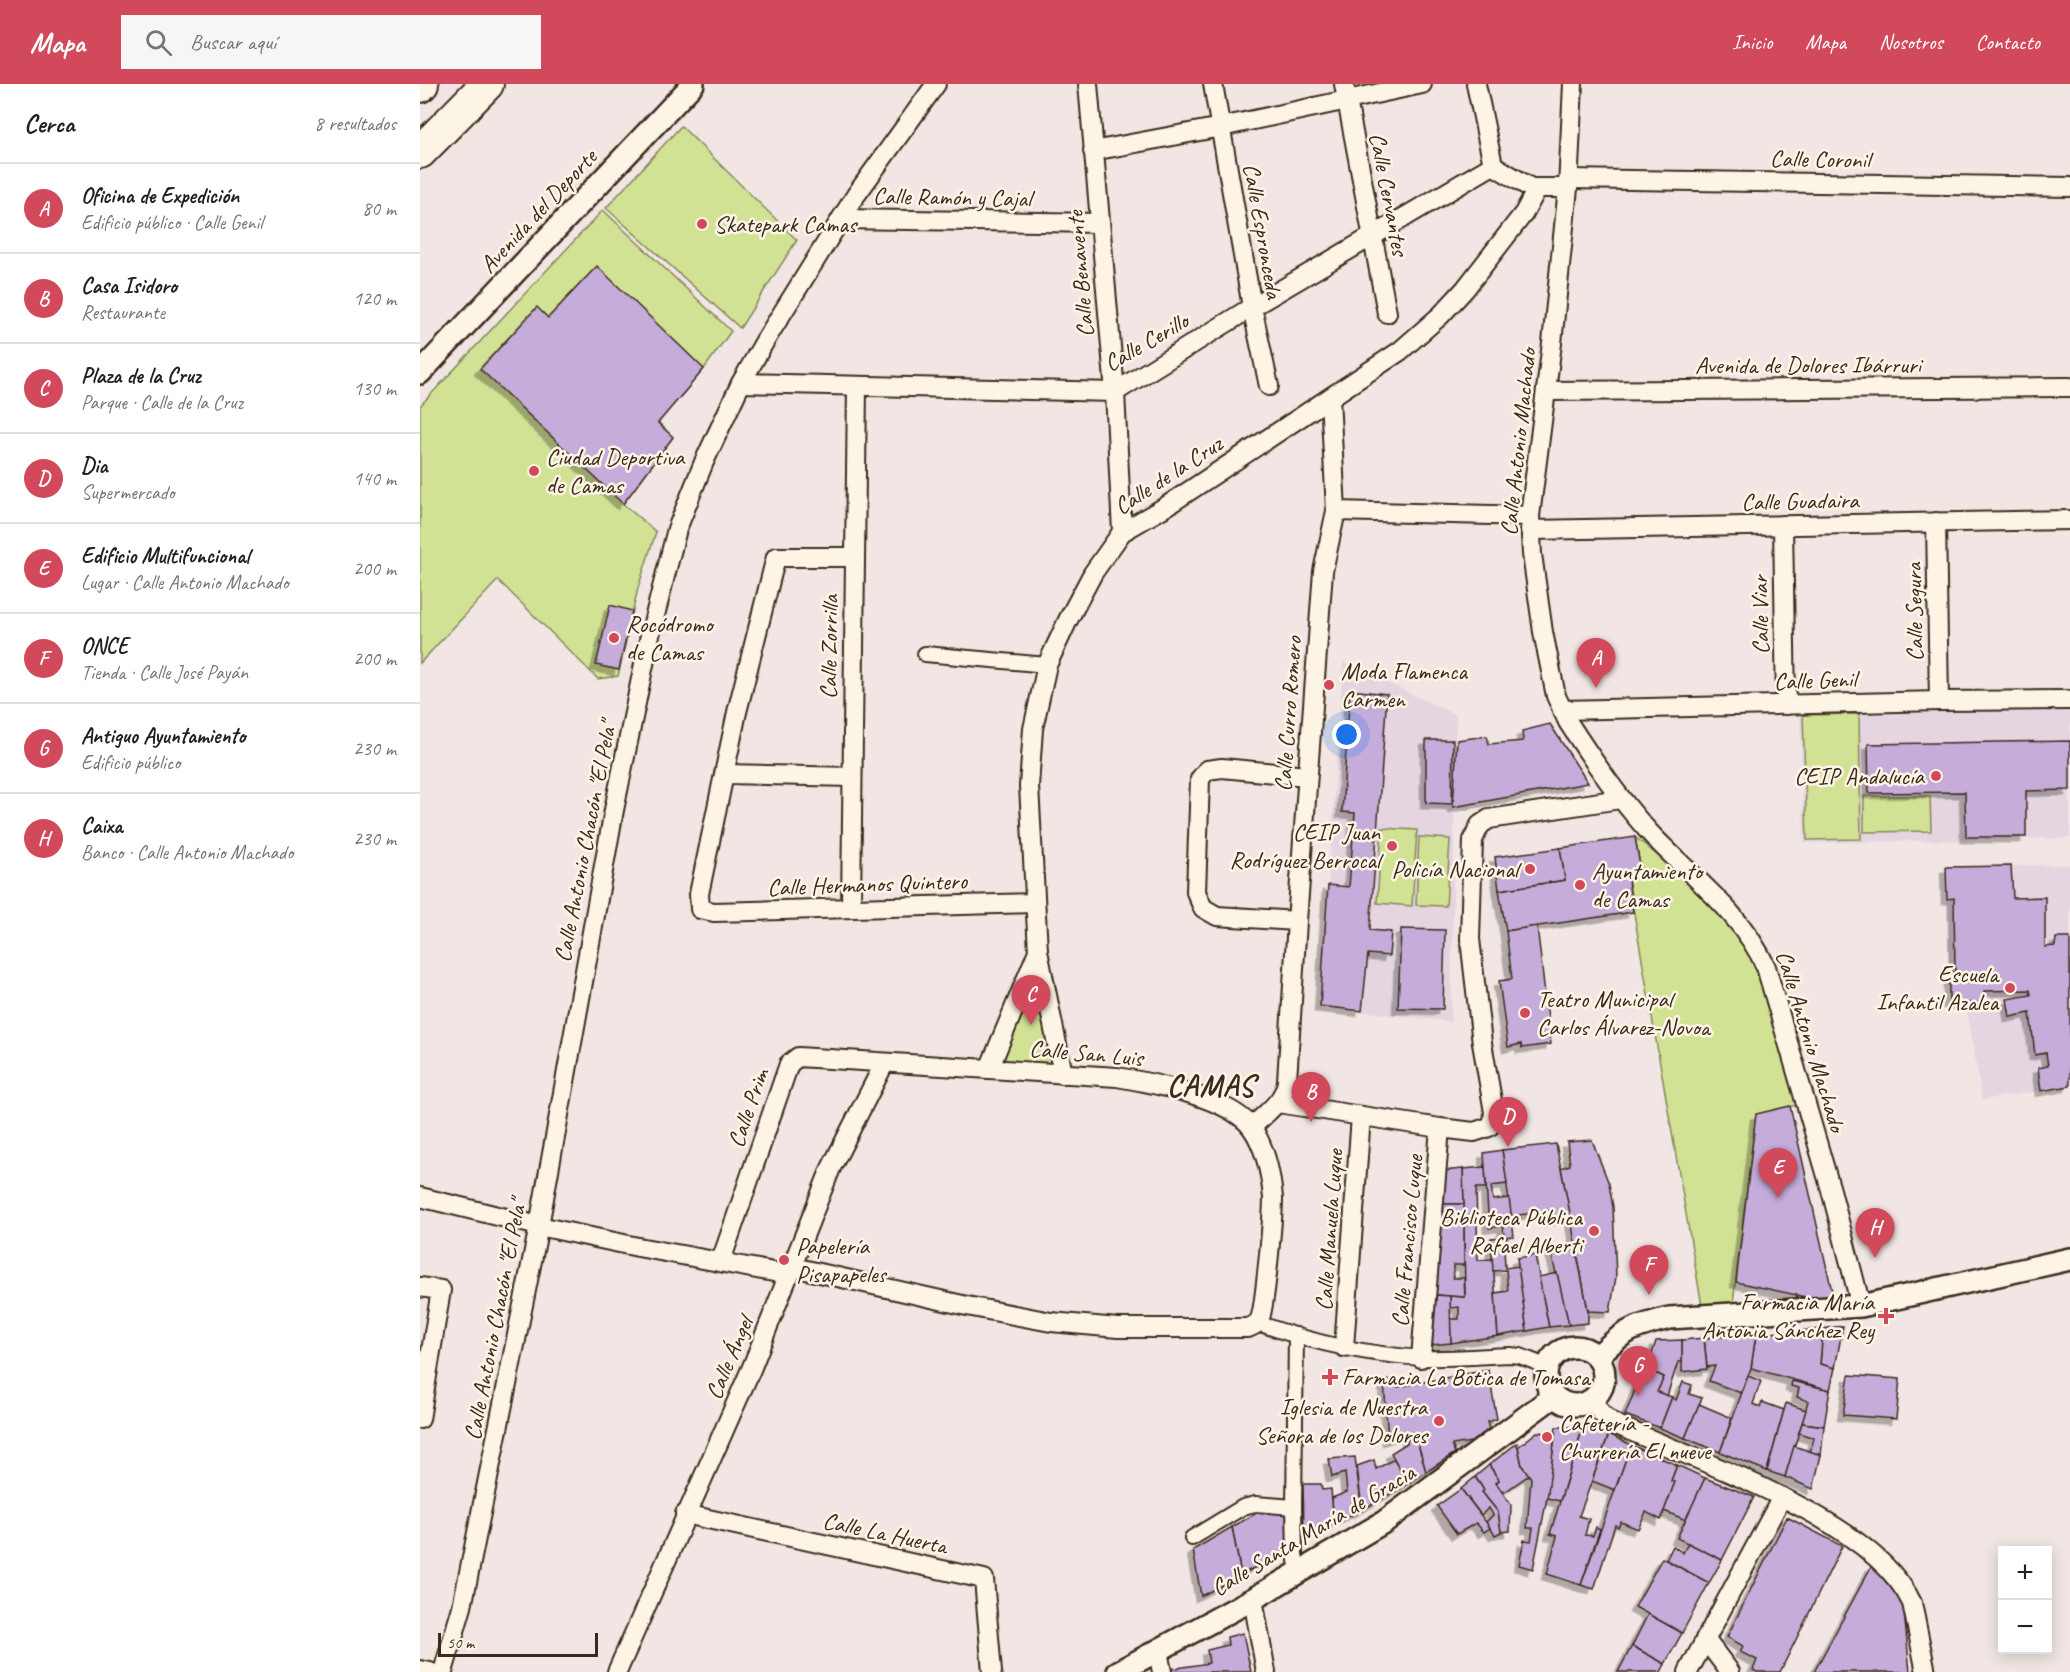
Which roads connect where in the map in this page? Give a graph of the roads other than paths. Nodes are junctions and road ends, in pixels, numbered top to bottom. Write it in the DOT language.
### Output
graph roads {
  1 [pos="487,84"];
  2 [pos="693,84"];
  3 [pos="936,84"];
  4 [pos="1088,84"];
  5 [pos="1213,84"];
  6 [pos="1422,84"];
  7 [pos="1476,84"];
  8 [pos="1573,84"];
  9 [pos="1345,92"];
  10 [pos="1221,127"];
  11 [pos="1093,151"];
  12 [pos="420,152"];
  13 [pos="1493,165"];
  14 [pos="1568,183"];
  15 [pos="2070,187"];
  16 [pos="1537,189"];
  17 [pos="841,219"];
  18 [pos="1099,223"];
  19 [pos="1372,236"];
  20 [pos="1252,307"];
  21 [pos="1387,313"];
  22 [pos="420,373"];
  23 [pos="741,383"];
  24 [pos="857,386"];
  25 [pos="1269,386"];
  26 [pos="2070,387"];
  27 [pos="1546,391"];
  28 [pos="1115,392"];
  29 [pos="1330,398"];
  30 [pos="1336,511"];
  31 [pos="2070,520"];
  32 [pos="1936,522"];
  33 [pos="1530,523"];
  34 [pos="1783,525"];
  35 [pos="1122,532"];
  36 [pos="854,557"];
  37 [pos="925,654"];
  38 [pos="1047,665"];
  39 [pos="1939,700"];
  40 [pos="2070,700"];
  41 [pos="1786,705"];
  42 [pos="1562,710"];
  43 [pos="725,774"];
  44 [pos="1307,776"];
  45 [pos="852,777"];
  46 [pos="1620,799"];
  47 [pos="1034,903"];
  48 [pos="851,908"];
  49 [pos="1297,921"];
  50 [pos="1038,951"];
  51 [pos="884,1064"];
  52 [pos="989,1069"];
  53 [pos="1063,1074"];
  54 [pos="1278,1102"];
  55 [pos="1362,1116"];
  56 [pos="1252,1128"];
  57 [pos="1440,1128"];
  58 [pos="420,1197"];
  59 [pos="539,1226"];
  60 [pos="2070,1258"];
  61 [pos="721,1262"];
  62 [pos="791,1271"];
  63 [pos="420,1287"];
  64 [pos="1861,1306"];
  65 [pos="1258,1323"];
  66 [pos="1296,1335"];
  67 [pos="1344,1347"];
  68 [pos="1597,1357"];
  69 [pos="1421,1358"];
  70 [pos="1548,1367"];
  71 [pos="1554,1396"];
  72 [pos="1592,1400"];
  73 [pos="420,1419"];
  74 [pos="1782,1497"];
  75 [pos="1294,1507"];
  76 [pos="686,1514"];
  77 [pos="1192,1539"];
  78 [pos="1298,1573"];
  79 [pos="1253,1599"];
  80 [pos="1705,1639"];
  81 [pos="1158,1650"];
  82 [pos="420,1670"];
  83 [pos="430,1672"];
  84 [pos="443,1672"];
  85 [pos="617,1672"];
  86 [pos="992,1672"];
  87 [pos="1118,1672"];
  88 [pos="1162,1672"];
  89 [pos="1266,1672"];
  90 [pos="1688,1672"];
  91 [pos="1730,1672"];
  92 [pos="1926,1672"];
  1 -- 12 [label="highway"];
  2 -- 22 [label="street, Avenida del Deporte"];
  3 -- 17 [label="street, Calle Antonio Chacón \"El Pela\""];
  4 -- 11 [label="street, Calle Benavente"];
  5 -- 10 [label="street, Calle Espronceda"];
  6 -- 9 [label="street"];
  7 -- 13 [label="street"];
  8 -- 14 [label="street, Calle Antonio Machado"];
  9 -- 10 [label="street"];
  9 -- 19 [label="street, Calle Cervantes"];
  10 -- 11 [label="street"];
  10 -- 20 [label="street, Calle Espronceda"];
  11 -- 18 [label="street, Calle Benavente"];
  13 -- 16 [label="street"];
  13 -- 19 [label="street, Calle Cerillo"];
  14 -- 15 [label="street, Calle Coronil"];
  14 -- 16 [label="street, Calle Coronil"];
  14 -- 27 [label="street, Calle Antonio Machado"];
  16 -- 29 [label="street, Calle de la Cruz"];
  17 -- 18 [label="street, Calle Ramón y Cajal"];
  17 -- 23 [label="street, Calle Antonio Chacón \"El Pela\""];
  18 -- 28 [label="street, Calle Benavente"];
  19 -- 20 [label="street, Calle Cerillo"];
  19 -- 21 [label="street, Calle Cervantes"];
  20 -- 25 [label="street, Calle Espronceda"];
  20 -- 28 [label="street, Calle Cerillo"];
  23 -- 24 [label="street, Calle Cerillo"];
  23 -- 59 [label="street, Calle Antonio Chacón \"El Pela\""];
  24 -- 28 [label="street, Calle Cerillo"];
  24 -- 36 [label="street, Calle Zorrilla"];
  26 -- 27 [label="street, Avenida de Dolores Ibárruri"];
  27 -- 33 [label="street, Calle Antonio Machado"];
  28 -- 35 [label="street, Calle Benavente"];
  29 -- 30 [label="street, Calle Curro Romero"];
  29 -- 35 [label="street, Calle de la Cruz"];
  30 -- 33 [label="street, Calle Guadaira"];
  30 -- 44 [label="street, Calle Curro Romero"];
  31 -- 32 [label="street, Calle Guadaira"];
  32 -- 34 [label="street, Calle Guadaira"];
  32 -- 39 [label="street, Calle Segura"];
  33 -- 34 [label="street, Calle Guadaira"];
  33 -- 42 [label="street, Calle Antonio Machado"];
  34 -- 41 [label="street, Calle Viar"];
  35 -- 38 [label="street, Calle de la Cruz"];
  36 -- 43 [label="street"];
  36 -- 45 [label="street, Calle Zorrilla"];
  37 -- 38 [label="street"];
  38 -- 47 [label="street, Calle de la Cruz"];
  39 -- 40 [label="street, Calle Genil"];
  39 -- 41 [label="street, Calle Genil"];
  41 -- 42 [label="street, Calle Genil"];
  42 -- 46 [label="street, Calle Antonio Machado"];
  43 -- 45 [label="street"];
  43 -- 48 [label="street, Calle Hermanos Quintero"];
  44 -- 49 [label="street, Calle Curro Romero"];
  44 -- 49 [label="street"];
  45 -- 48 [label="street, Calle Zorrilla"];
  46 -- 57 [label="street"];
  46 -- 64 [label="street, Calle Antonio Machado"];
  47 -- 48 [label="street, Calle Hermanos Quintero"];
  47 -- 50 [label="street, Calle de la Cruz"];
  49 -- 54 [label="street, Calle Curro Romero"];
  50 -- 52 [label="street, Calle de la Cruz"];
  50 -- 53 [label="street, Calle de la Cruz"];
  51 -- 52 [label="street, Calle San Luis"];
  51 -- 61 [label="street, Calle Prim"];
  51 -- 62 [label="street, Calle Ángel"];
  52 -- 53 [label="street, Calle San Luis"];
  53 -- 56 [label="street, Calle San Luis"];
  54 -- 55 [label="street"];
  54 -- 56 [label="street, Calle Curro Romero"];
  55 -- 57 [label="street"];
  55 -- 67 [label="street, Calle Manuela Luque"];
  56 -- 65 [label="street"];
  57 -- 69 [label="street, Calle Francisco Luque"];
  58 -- 59 [label="street"];
  59 -- 61 [label="street"];
  59 -- 84 [label="street, Calle Antonio Chacón \"El Pela\""];
  60 -- 64 [label="street"];
  61 -- 62 [label="street"];
  62 -- 65 [label="street"];
  62 -- 76 [label="street, Calle Ángel"];
  63 -- 73 [label="street"];
  64 -- 68 [label="street"];
  65 -- 66 [label="street"];
  66 -- 67 [label="street"];
  66 -- 75 [label="street"];
  67 -- 69 [label="street"];
  68 -- 70 [label="street"];
  68 -- 72 [label="street"];
  69 -- 70 [label="street"];
  70 -- 71 [label="street"];
  71 -- 72 [label="street"];
  71 -- 78 [label="street, Calle Santa María de Gracia"];
  72 -- 74 [label="street"];
  74 -- 80 [label="street"];
  74 -- 92 [label="street"];
  75 -- 77 [label="street"];
  75 -- 78 [label="street"];
  76 -- 85 [label="street, Calle Ángel"];
  76 -- 86 [label="street, Calle La Huerta"];
  78 -- 79 [label="street, Calle Santa María de Gracia"];
  79 -- 81 [label="street, Calle Santa María de Gracia"];
  79 -- 89 [label="street"];
  80 -- 90 [label="street"];
  80 -- 91 [label="street"];
  81 -- 87 [label="street, Calle Santa María de Gracia"];
  81 -- 88 [label="street"];
  82 -- 83 [label="street"];
}
